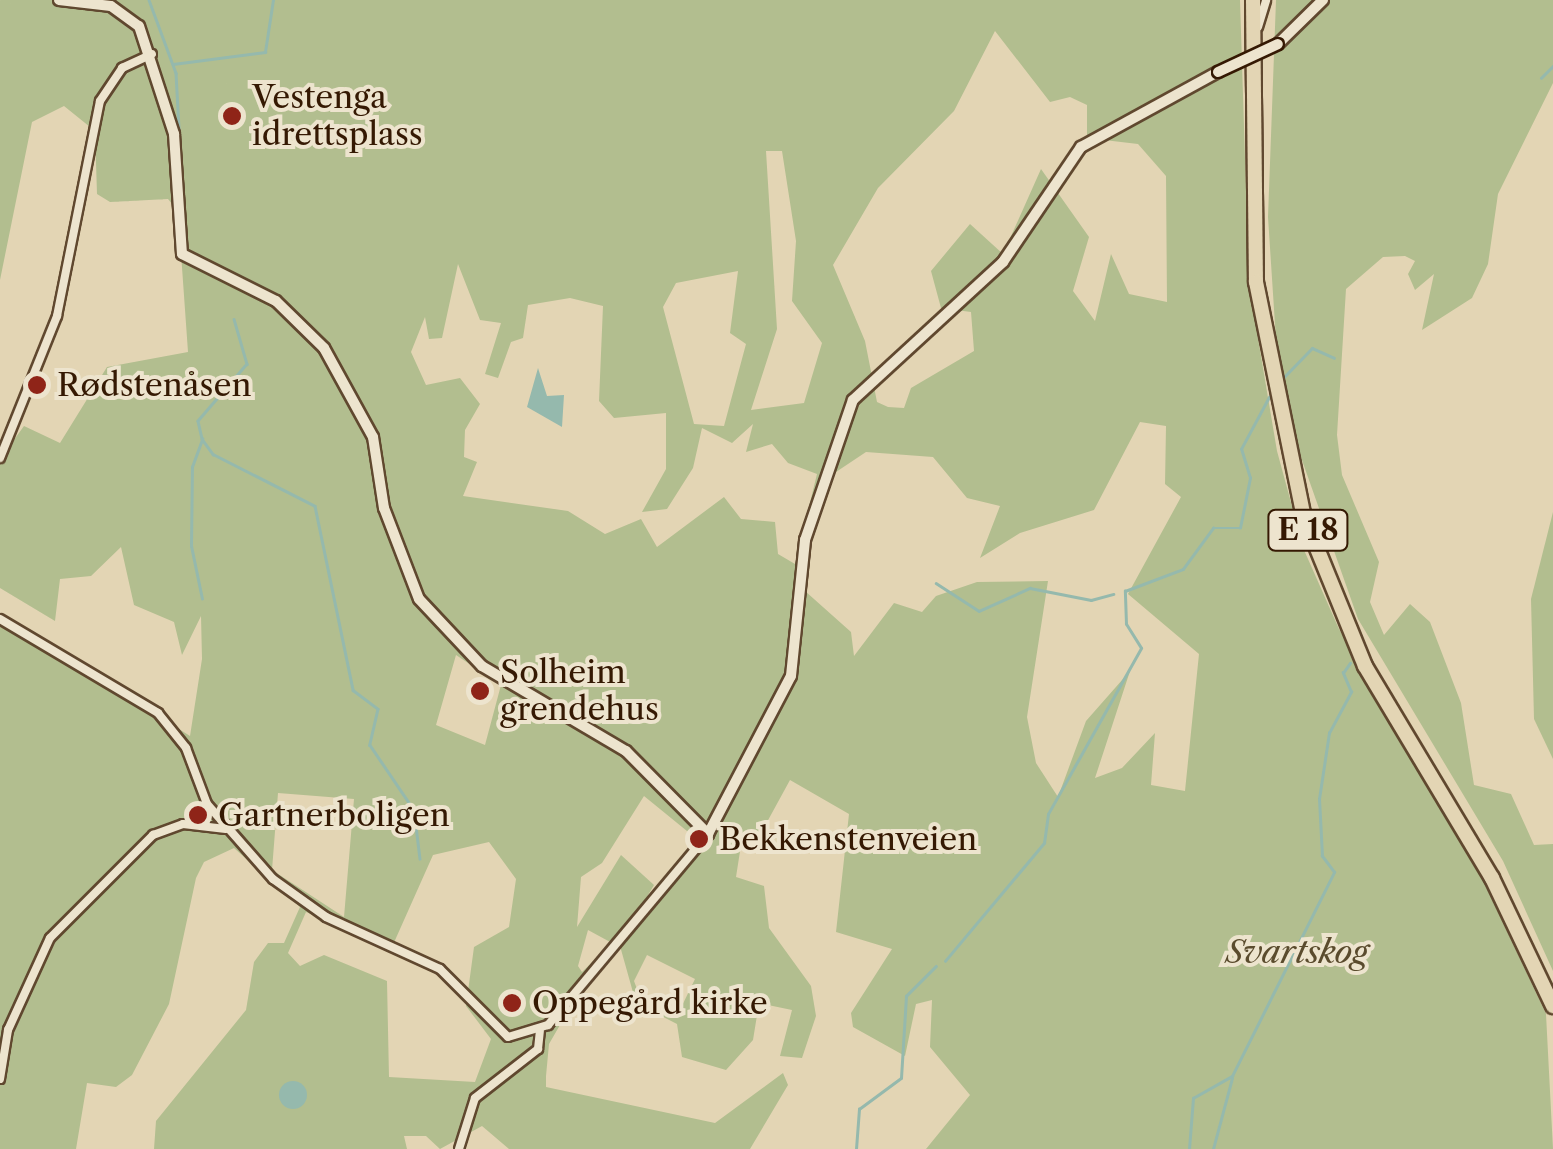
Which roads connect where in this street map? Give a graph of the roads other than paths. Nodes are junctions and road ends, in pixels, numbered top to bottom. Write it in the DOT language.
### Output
graph roads {
  1 [pos="58,0"];
  2 [pos="1259,0"];
  3 [pos="1323,0"];
  4 [pos="152,54"];
  5 [pos="0,458"];
  6 [pos="0,619"];
  7 [pos="226,829"];
  8 [pos="708,834"];
  9 [pos="1553,990"];
  10 [pos="1553,1006"];
  11 [pos="540,1032"];
  12 [pos="0,1079"];
  13 [pos="459,1149"];
  1 -- 4 [label="main road"];
  2 -- 9 [label="highway, E 18"];
  2 -- 10 [label="highway, E 18"];
  3 -- 8 [label="main road, bridge"];
  4 -- 5 [label="street"];
  4 -- 8 [label="main road"];
  6 -- 7 [label="street"];
  7 -- 11 [label="street"];
  7 -- 12 [label="street"];
  8 -- 11 [label="street"];
  11 -- 13 [label="street"];
}
